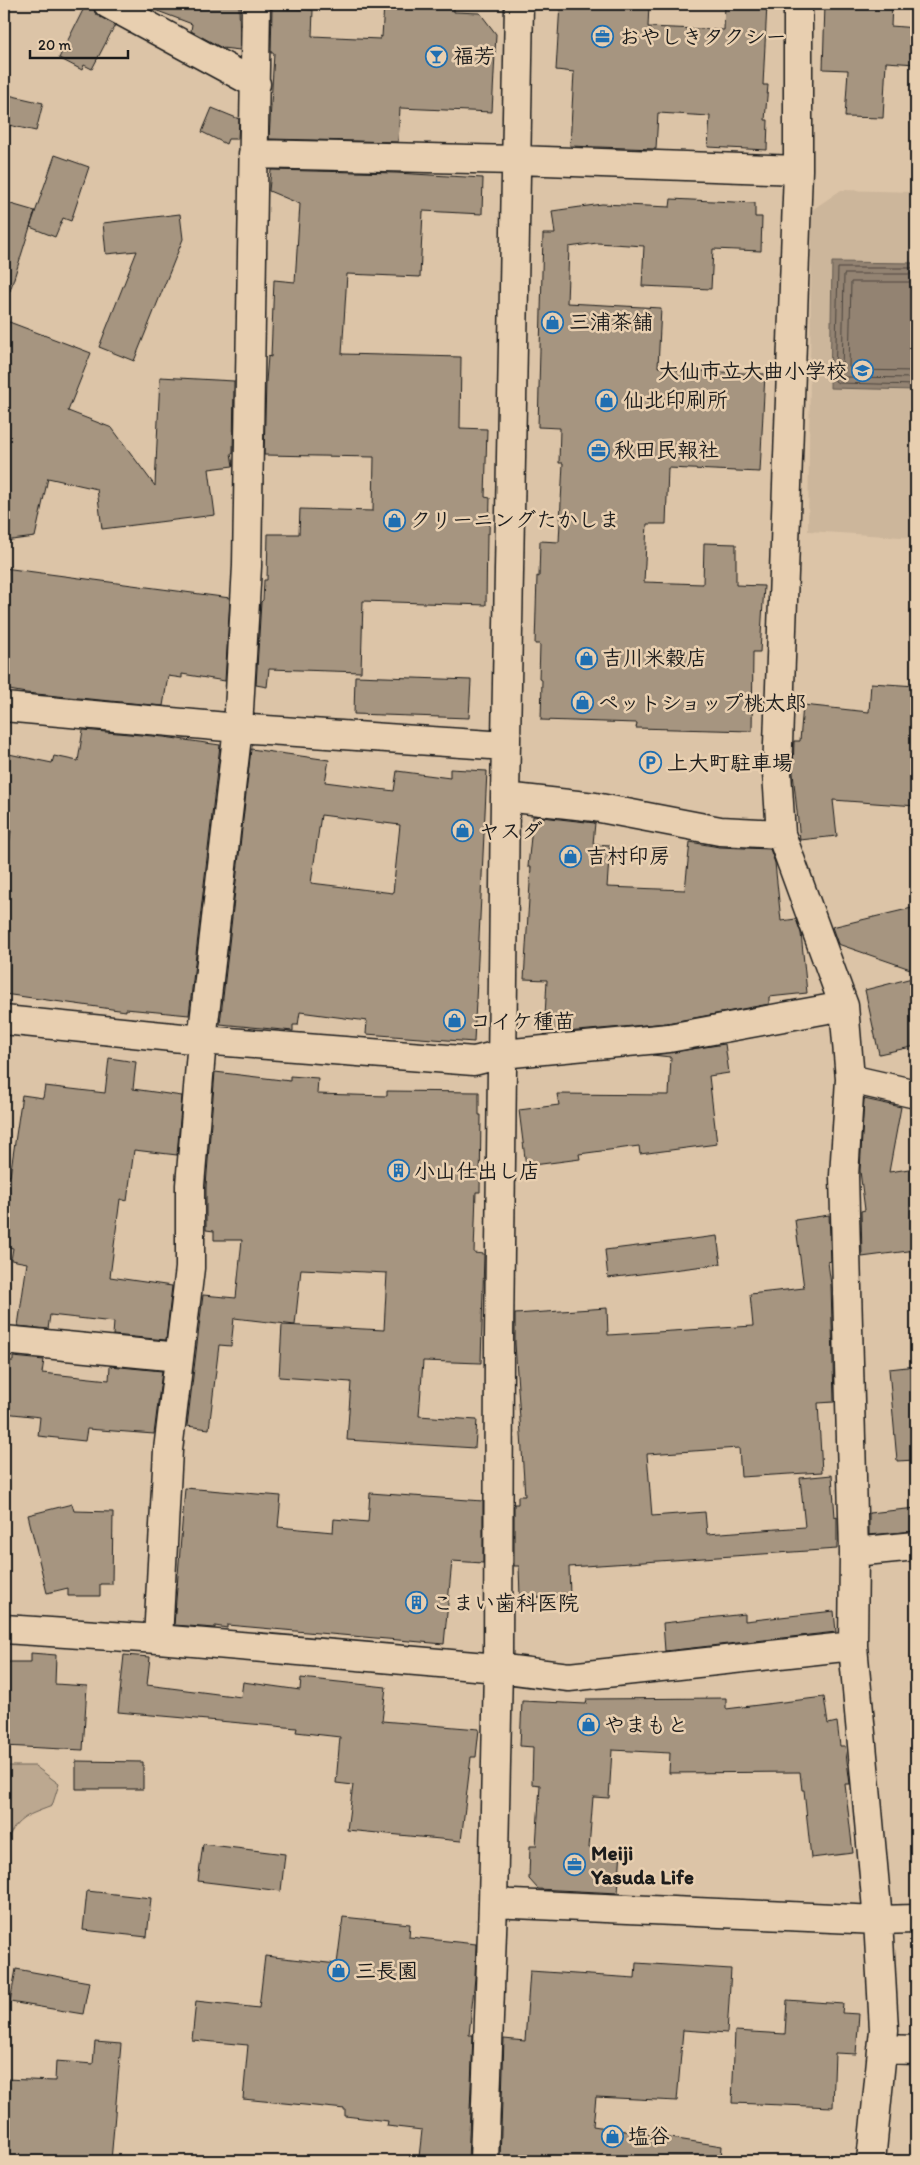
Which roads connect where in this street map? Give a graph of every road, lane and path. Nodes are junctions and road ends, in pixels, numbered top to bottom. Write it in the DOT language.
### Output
graph roads {
  1 [pos="108,4"];
  2 [pos="256,4"];
  3 [pos="519,4"];
  4 [pos="798,4"];
  5 [pos="256,84"];
  6 [pos="253,154"];
  7 [pos="517,160"];
  8 [pos="798,170"];
  9 [pos="4,707"];
  10 [pos="238,728"];
  11 [pos="506,746"];
  12 [pos="505,797"];
  13 [pos="781,834"];
  14 [pos="844,1006"];
  15 [pos="4,1020"];
  16 [pos="202,1040"];
  17 [pos="502,1054"];
  18 [pos="850,1079"];
  19 [pos="916,1094"];
  20 [pos="4,1340"];
  21 [pos="179,1358"];
  22 [pos="916,1546"];
  23 [pos="854,1552"];
  24 [pos="4,1630"];
  25 [pos="158,1639"];
  26 [pos="853,1646"];
  27 [pos="498,1668"];
  28 [pos="493,1903"];
  29 [pos="916,1919"];
  30 [pos="878,1920"];
  31 [pos="882,2049"];
  32 [pos="916,2050"];
  33 [pos="484,2161"];
  34 [pos="871,2161"];
  1 -- 5 [label="street"];
  2 -- 5 [label="street"];
  3 -- 7 [label="street"];
  4 -- 8 [label="street"];
  5 -- 6 [label="street"];
  6 -- 7 [label="street"];
  6 -- 10 [label="street"];
  7 -- 8 [label="street"];
  7 -- 11 [label="street"];
  8 -- 13 [label="street"];
  9 -- 10 [label="street"];
  10 -- 11 [label="street"];
  10 -- 16 [label="street"];
  11 -- 12 [label="street"];
  12 -- 13 [label="street"];
  12 -- 17 [label="street"];
  13 -- 14 [label="street"];
  14 -- 17 [label="street"];
  14 -- 18 [label="street"];
  15 -- 16 [label="street"];
  16 -- 17 [label="street"];
  16 -- 21 [label="street"];
  17 -- 27 [label="street"];
  18 -- 19 [label="street"];
  18 -- 23 [label="street"];
  20 -- 21 [label="street"];
  21 -- 25 [label="street"];
  22 -- 23 [label="street"];
  23 -- 26 [label="street"];
  24 -- 25 [label="street"];
  25 -- 27 [label="street"];
  26 -- 27 [label="street"];
  26 -- 30 [label="street"];
  27 -- 28 [label="street"];
  28 -- 30 [label="street"];
  28 -- 33 [label="street"];
  29 -- 30 [label="street"];
  30 -- 31 [label="street"];
  31 -- 32 [label="street"];
  31 -- 34 [label="street"];
}
